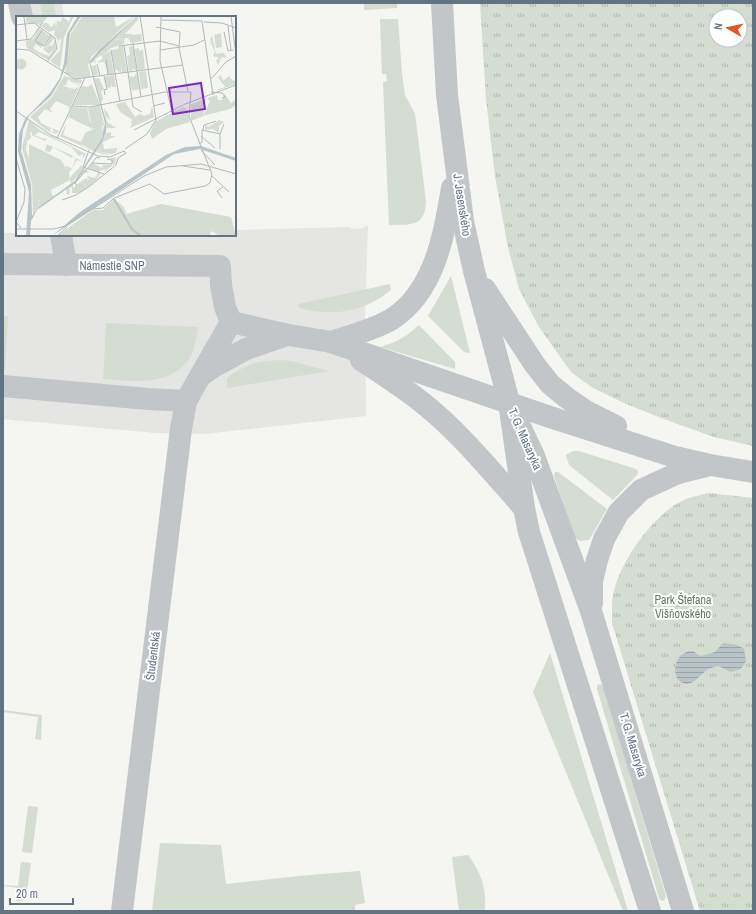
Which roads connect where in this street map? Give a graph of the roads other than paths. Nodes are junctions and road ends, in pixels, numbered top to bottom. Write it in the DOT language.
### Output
graph roads {
  1 [pos="19,3"];
  2 [pos="442,3"];
  3 [pos="22,16"];
  4 [pos="456,169"];
  5 [pos="61,236"];
  6 [pos="3,264"];
  7 [pos="66,265"];
  8 [pos="474,271"];
  9 [pos="231,322"];
  10 [pos="289,335"];
  11 [pos="331,342"];
  12 [pos="199,377"];
  13 [pos="3,386"];
  14 [pos="186,401"];
  15 [pos="509,402"];
  16 [pos="643,446"];
  17 [pos="710,465"];
  18 [pos="753,472"];
  19 [pos="524,508"];
  20 [pos="591,610"];
  21 [pos="122,911"];
  22 [pos="650,911"];
  23 [pos="683,911"];
  1 -- 3 [label="street"];
  2 -- 4 [label="street, J. Jesenského"];
  4 -- 8 [label="street, J. Jesenského"];
  4 -- 11 [label="street"];
  5 -- 7 [label="street"];
  6 -- 7 [label="street, Námestie SNP"];
  7 -- 9 [label="street, Námestie SNP"];
  8 -- 15 [label="street, J. Jesenského"];
  8 -- 16 [label="street"];
  9 -- 10 [label="street"];
  9 -- 12 [label="street"];
  10 -- 11 [label="street"];
  10 -- 12 [label="street"];
  11 -- 15 [label="street"];
  11 -- 19 [label="street"];
  12 -- 14 [label="street"];
  13 -- 14 [label="street"];
  14 -- 21 [label="street, Študentská"];
  15 -- 16 [label="street"];
  15 -- 19 [label="street, T. G. Masaryka"];
  15 -- 20 [label="street, T. G. Masaryka"];
  16 -- 17 [label="street"];
  17 -- 18 [label="street"];
  17 -- 20 [label="street"];
  19 -- 22 [label="street, T. G. Masaryka"];
  20 -- 23 [label="street, T. G. Masaryka"];
}
